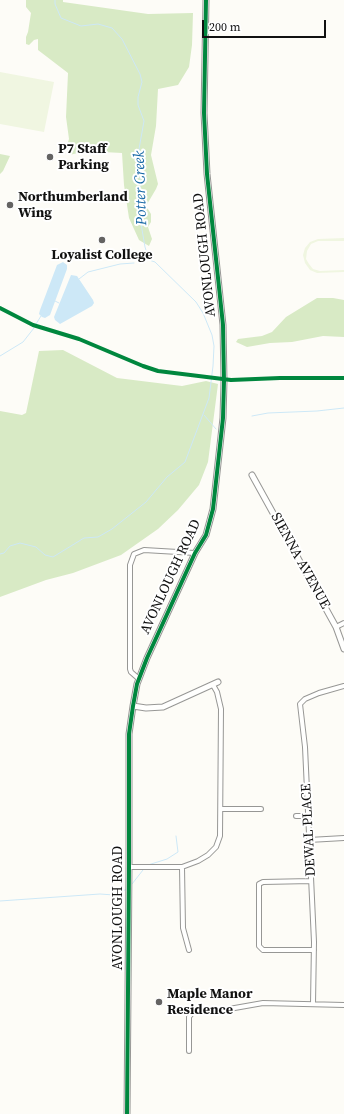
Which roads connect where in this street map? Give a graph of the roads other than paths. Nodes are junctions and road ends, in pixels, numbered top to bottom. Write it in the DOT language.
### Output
graph roads {
  1 [pos="206,0"];
  2 [pos="252,475"];
  3 [pos="195,553"];
  4 [pos="344,623"];
  5 [pos="336,627"];
  6 [pos="344,649"];
  7 [pos="139,679"];
  8 [pos="215,684"];
  9 [pos="344,686"];
  10 [pos="133,706"];
  11 [pos="221,809"];
  12 [pos="260,809"];
  13 [pos="296,816"];
  14 [pos="308,816"];
  15 [pos="344,838"];
  16 [pos="309,840"];
  17 [pos="129,867"];
  18 [pos="182,867"];
  19 [pos="311,881"];
  20 [pos="189,950"];
  21 [pos="314,950"];
  22 [pos="313,1004"];
  23 [pos="344,1005"];
  24 [pos="189,1051"];
  25 [pos="127,1114"];
  1 -- 3 [label="street, AVONLOUGH ROAD"];
  2 -- 5 [label="street, SIENNA AVENUE"];
  3 -- 7 [label="street, AVONLOUGH ROAD"];
  3 -- 7 [label="street"];
  4 -- 5 [label="street"];
  5 -- 6 [label="street, SIENNA AVENUE"];
  7 -- 10 [label="street, AVONLOUGH ROAD"];
  8 -- 10 [label="street"];
  8 -- 11 [label="street"];
  9 -- 14 [label="street, DEWAL PLACE"];
  10 -- 17 [label="street, AVONLOUGH ROAD"];
  11 -- 12 [label="street"];
  11 -- 18 [label="street"];
  13 -- 14 [label="street"];
  14 -- 16 [label="street, DEWAL PLACE"];
  15 -- 16 [label="street"];
  16 -- 19 [label="street, DEWAL PLACE"];
  17 -- 18 [label="street"];
  17 -- 25 [label="street, AVONLOUGH ROAD"];
  18 -- 20 [label="street"];
  19 -- 21 [label="street, DEWAL PLACE"];
  19 -- 21 [label="street"];
  21 -- 22 [label="street, DEWAL PLACE"];
  22 -- 23 [label="street"];
  22 -- 24 [label="street"];
}
